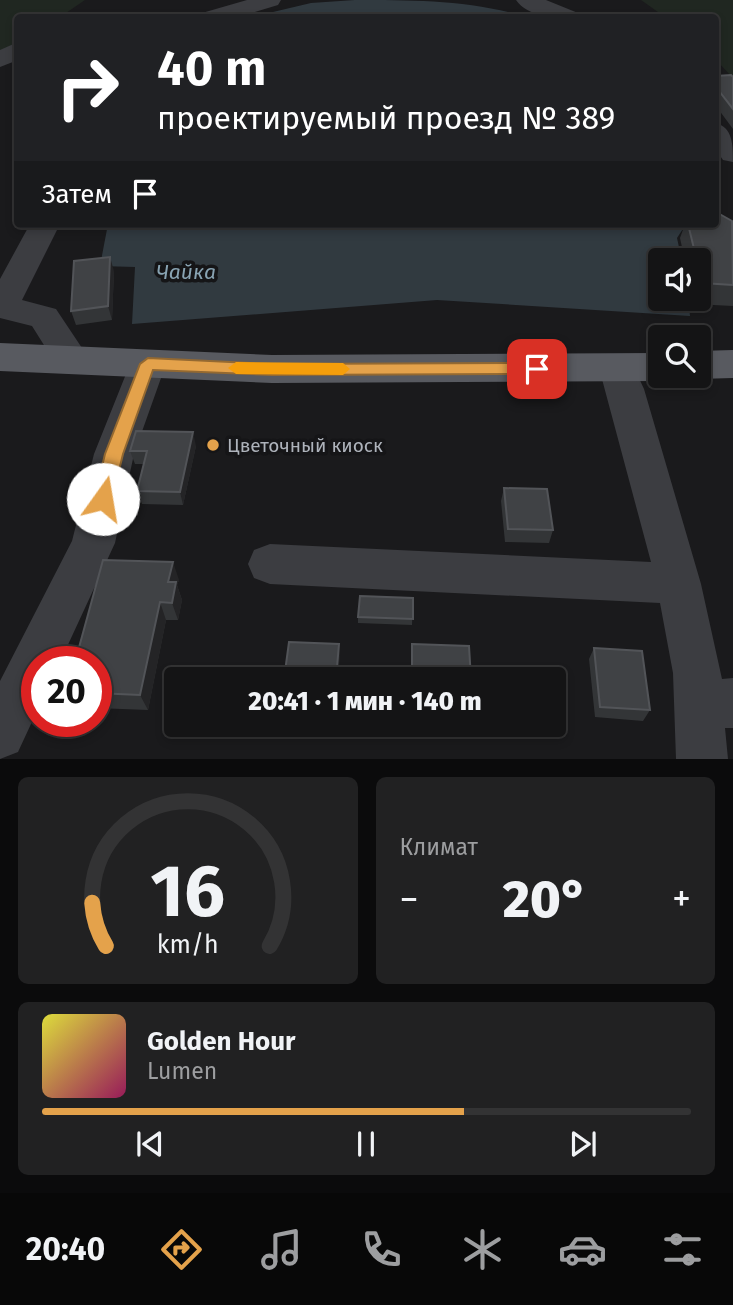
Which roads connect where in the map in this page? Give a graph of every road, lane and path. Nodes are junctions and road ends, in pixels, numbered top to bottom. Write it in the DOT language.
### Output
graph roads {
  1 [pos="270,0"];
  2 [pos="527,0"];
  3 [pos="223,14"];
  4 [pos="560,14"];
  5 [pos="719,135"];
  6 [pos="733,154"];
  7 [pos="43,228"];
  8 [pos="1,306"];
  9 [pos="0,357"];
  10 [pos="72,360"];
  11 [pos="148,364"];
  12 [pos="733,364"];
  13 [pos="711,365"];
  14 [pos="648,367"];
  15 [pos="617,368"];
  16 [pos="270,564"];
  17 [pos="679,584"];
  18 [pos="716,704"];
  19 [pos="0,734"];
  20 [pos="702,759"];
  1 -- 3 [label="street"];
  2 -- 4 [label="street"];
  5 -- 6 [label="street"];
  7 -- 8 [label="street"];
  8 -- 10 [label="street"];
  9 -- 10 [label="main road"];
  10 -- 11 [label="main road"];
  11 -- 15 [label="main road"];
  11 -- 19 [label="street"];
  12 -- 13 [label="main road"];
  14 -- 15 [label="main road"];
  15 -- 17 [label="street"];
  16 -- 17 [label="street"];
  17 -- 18 [label="street"];
  18 -- 20 [label="street"];
}
